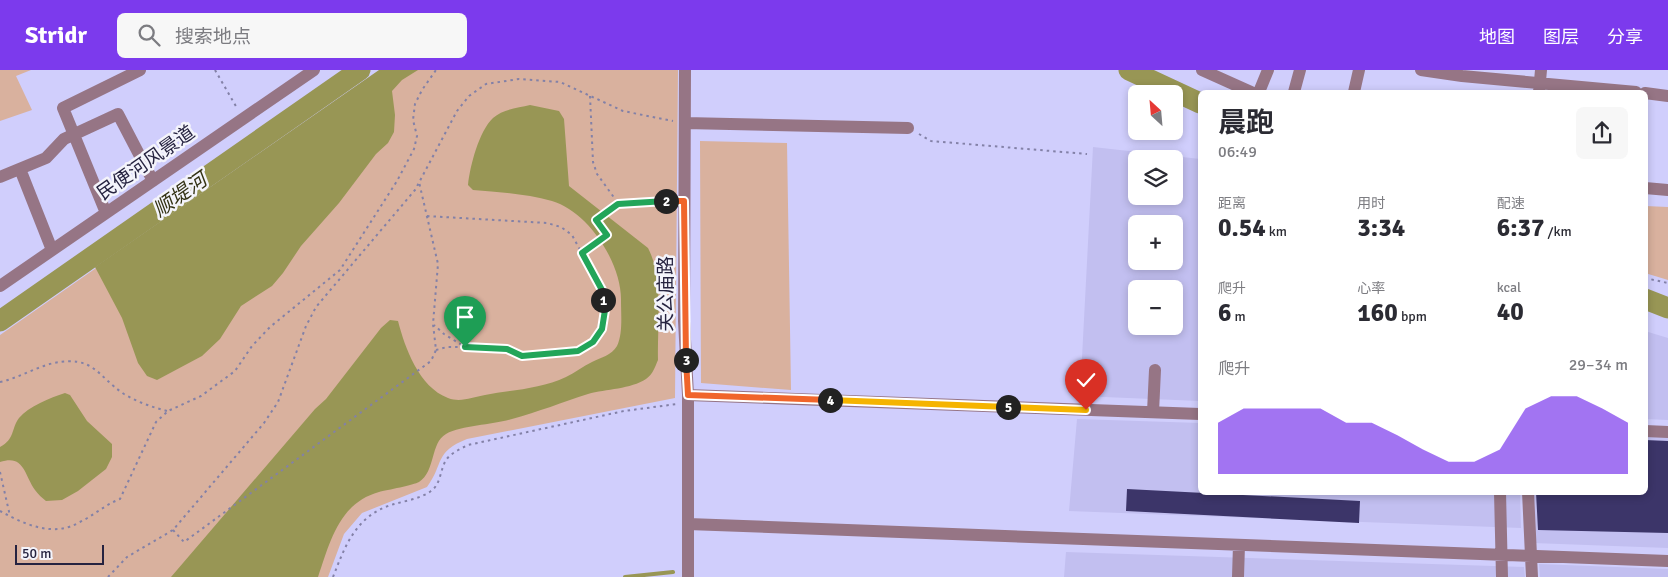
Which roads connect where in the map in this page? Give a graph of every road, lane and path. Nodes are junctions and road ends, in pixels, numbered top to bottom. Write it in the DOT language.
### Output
graph roads {
  1 [pos="140,70"];
  2 [pos="215,70"];
  3 [pos="314,70"];
  4 [pos="436,70"];
  5 [pos="685,70"];
  6 [pos="1234,70"];
  7 [pos="1268,70"];
  8 [pos="1300,70"];
  9 [pos="1359,70"];
  10 [pos="1421,70"];
  11 [pos="1541,70"];
  12 [pos="1206,71"];
  13 [pos="1230,83"];
  14 [pos="1539,88"];
  15 [pos="1246,90"];
  16 [pos="1260,90"];
  17 [pos="1295,90"];
  18 [pos="1354,90"];
  19 [pos="1588,90"];
  20 [pos="1648,93"];
  21 [pos="590,96"];
  22 [pos="1668,96"];
  23 [pos="243,119"];
  24 [pos="685,123"];
  25 [pos="908,128"];
  26 [pos="74,134"];
  27 [pos="1087,154"];
  28 [pos="20,169"];
  29 [pos="0,177"];
  30 [pos="153,181"];
  31 [pos="419,182"];
  32 [pos="1648,188"];
  33 [pos="1668,190"];
  34 [pos="684,201"];
  35 [pos="618,204"];
  36 [pos="106,213"];
  37 [pos="427,216"];
  38 [pos="52,250"];
  39 [pos="582,253"];
  40 [pos="1648,279"];
  41 [pos="1668,283"];
  42 [pos="0,286"];
  43 [pos="433,324"];
  44 [pos="465,347"];
  45 [pos="436,350"];
  46 [pos="1156,370"];
  47 [pos="0,382"];
  48 [pos="688,398"];
  49 [pos="168,411"];
  50 [pos="1153,412"];
  51 [pos="1198,414"];
  52 [pos="1648,431"];
  53 [pos="1668,432"];
  54 [pos="0,472"];
  55 [pos="1500,495"];
  56 [pos="1528,495"];
  57 [pos="0,511"];
  58 [pos="10,516"];
  59 [pos="688,524"];
  60 [pos="173,530"];
  61 [pos="1239,545"];
  62 [pos="1501,555"];
  63 [pos="1530,556"];
  64 [pos="1668,561"];
  65 [pos="108,577"];
  66 [pos="333,577"];
  67 [pos="688,577"];
  68 [pos="1238,577"];
  69 [pos="1502,577"];
  70 [pos="1532,577"];
  1 -- 26 [label="street"];
  2 -- 23 [label="path"];
  3 -- 23 [label="street, 民便河风景道"];
  4 -- 49 [label="path"];
  5 -- 24 [label="street, 关公庙路"];
  6 -- 13 [label="street"];
  7 -- 16 [label="street"];
  8 -- 17 [label="street"];
  9 -- 18 [label="street"];
  10 -- 14 [label="street"];
  11 -- 14 [label="street"];
  12 -- 13 [label="street"];
  13 -- 15 [label="street"];
  14 -- 19 [label="street"];
  20 -- 22 [label="street"];
  21 -- 24 [label="path"];
  21 -- 31 [label="path"];
  21 -- 35 [label="path"];
  23 -- 30 [label="street, 民便河风景道"];
  24 -- 25 [label="street"];
  24 -- 34 [label="street, 关公庙路"];
  25 -- 27 [label="path"];
  26 -- 28 [label="street"];
  26 -- 30 [label="street"];
  26 -- 36 [label="street"];
  28 -- 29 [label="street"];
  28 -- 38 [label="street"];
  30 -- 36 [label="street, 民便河风景道"];
  31 -- 37 [label="path"];
  31 -- 60 [label="path"];
  32 -- 33 [label="street"];
  34 -- 35 [label="path"];
  34 -- 48 [label="street, 关公庙路"];
  35 -- 39 [label="path"];
  36 -- 38 [label="street, 民便河风景道"];
  37 -- 39 [label="path"];
  37 -- 43 [label="path"];
  38 -- 42 [label="street, 民便河风景道"];
  39 -- 44 [label="path"];
  40 -- 41 [label="path"];
  43 -- 44 [label="path"];
  43 -- 45 [label="path"];
  44 -- 45 [label="path"];
  45 -- 60 [label="path"];
  46 -- 50 [label="street"];
  47 -- 49 [label="path"];
  48 -- 50 [label="street"];
  48 -- 59 [label="street, 关公庙路"];
  48 -- 66 [label="path"];
  49 -- 58 [label="path"];
  50 -- 51 [label="street"];
  52 -- 53 [label="street"];
  54 -- 58 [label="path"];
  55 -- 62 [label="street"];
  56 -- 63 [label="street"];
  57 -- 58 [label="path"];
  59 -- 61 [label="street"];
  59 -- 67 [label="street, 关公庙路"];
  60 -- 65 [label="path"];
  61 -- 62 [label="street"];
  61 -- 68 [label="street"];
  62 -- 63 [label="street"];
  62 -- 69 [label="street"];
  63 -- 64 [label="street"];
  63 -- 70 [label="street"];
}
